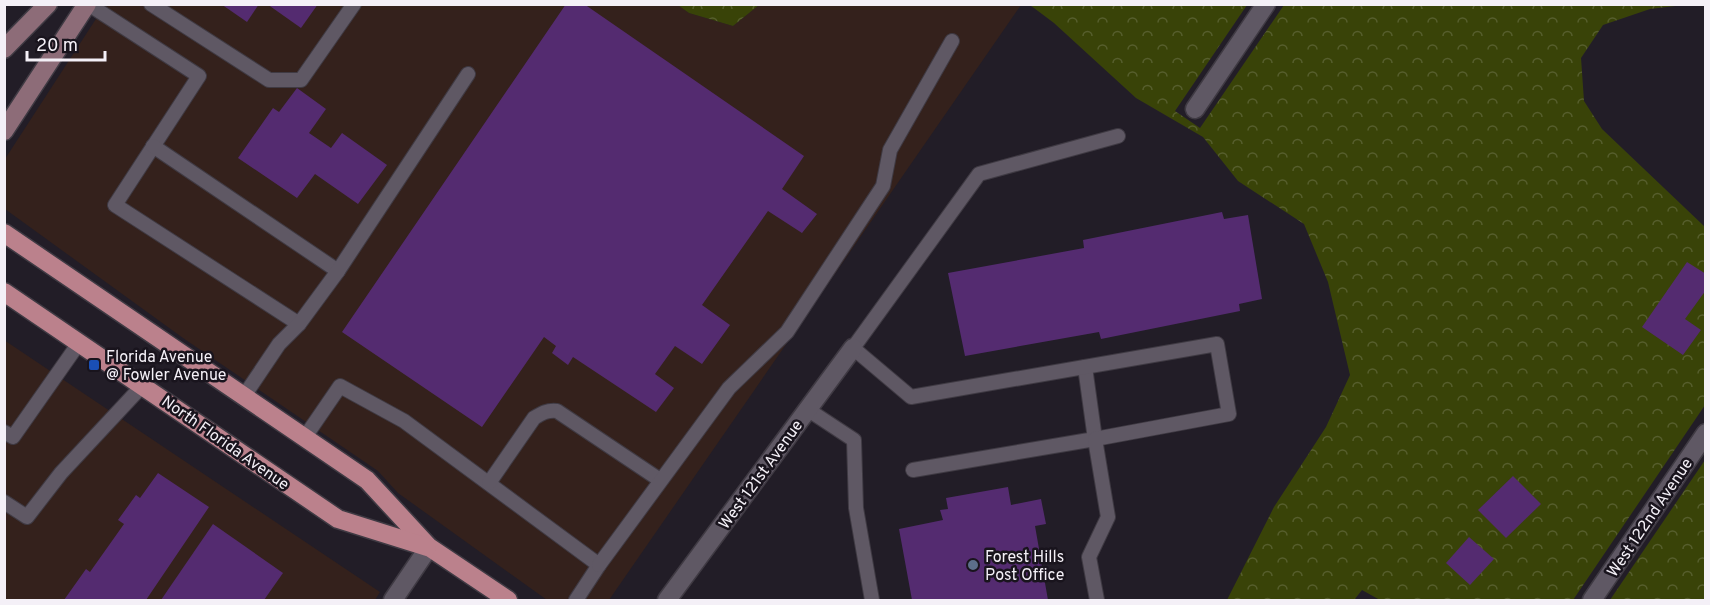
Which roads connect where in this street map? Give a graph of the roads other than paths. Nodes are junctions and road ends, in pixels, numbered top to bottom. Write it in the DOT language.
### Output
graph roads {
  1 [pos="48,4"];
  2 [pos="87,4"];
  3 [pos="151,4"];
  4 [pos="354,4"];
  5 [pos="1266,4"];
  6 [pos="952,41"];
  7 [pos="4,49"];
  8 [pos="468,74"];
  9 [pos="1195,109"];
  10 [pos="4,132"];
  11 [pos="1118,136"];
  12 [pos="153,146"];
  13 [pos="4,233"];
  14 [pos="338,272"];
  15 [pos="4,292"];
  16 [pos="299,324"];
  17 [pos="79,343"];
  18 [pos="853,348"];
  19 [pos="1085,367"];
  20 [pos="143,385"];
  21 [pos="244,396"];
  22 [pos="807,409"];
  23 [pos="4,432"];
  24 [pos="1706,433"];
  25 [pos="305,437"];
  26 [pos="1095,439"];
  27 [pos="913,470"];
  28 [pos="660,480"];
  29 [pos="489,483"];
  30 [pos="4,502"];
  31 [pos="429,547"];
  32 [pos="600,565"];
  33 [pos="393,600"];
  34 [pos="508,600"];
  35 [pos="576,600"];
  36 [pos="668,600"];
  37 [pos="872,600"];
  38 [pos="1097,600"];
  39 [pos="1592,600"];
  1 -- 7 [label="street"];
  2 -- 10 [label="street"];
  2 -- 12 [label="lane"];
  3 -- 4 [label="lane"];
  5 -- 9 [label="street"];
  6 -- 28 [label="lane"];
  8 -- 14 [label="lane"];
  11 -- 18 [label="lane"];
  12 -- 14 [label="lane"];
  12 -- 16 [label="lane"];
  13 -- 21 [label="main road, North Florida Avenue"];
  14 -- 16 [label="lane"];
  15 -- 17 [label="main road, North Florida Avenue"];
  16 -- 21 [label="lane"];
  17 -- 20 [label="main road, North Florida Avenue"];
  17 -- 23 [label="lane"];
  18 -- 19 [label="lane"];
  18 -- 22 [label="street, West 121st Avenue"];
  19 -- 26 [label="lane"];
  19 -- 26 [label="lane"];
  20 -- 30 [label="lane"];
  20 -- 31 [label="main road, North Florida Avenue"];
  21 -- 25 [label="main road, North Florida Avenue"];
  22 -- 36 [label="street, West 121st Avenue"];
  22 -- 37 [label="lane"];
  24 -- 39 [label="street, West 122nd Avenue"];
  25 -- 29 [label="lane"];
  25 -- 31 [label="main road, North Florida Avenue"];
  26 -- 27 [label="lane"];
  26 -- 38 [label="lane"];
  28 -- 29 [label="lane"];
  28 -- 32 [label="lane"];
  29 -- 32 [label="lane"];
  31 -- 33 [label="street"];
  31 -- 34 [label="main road, North Florida Avenue"];
  32 -- 35 [label="lane"];
}
